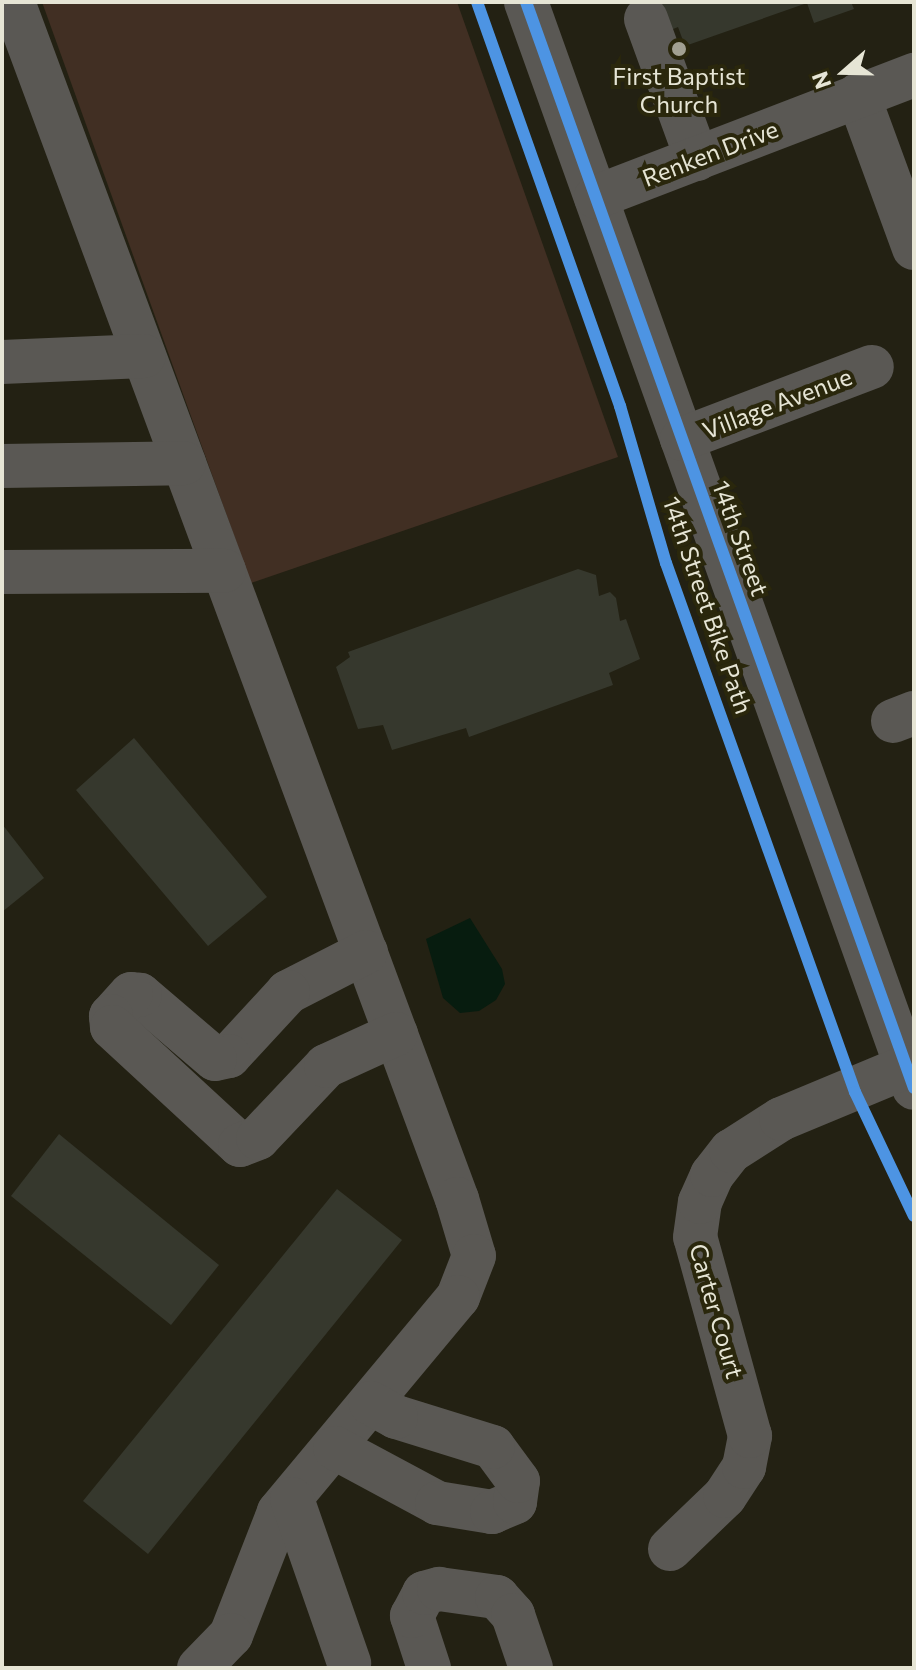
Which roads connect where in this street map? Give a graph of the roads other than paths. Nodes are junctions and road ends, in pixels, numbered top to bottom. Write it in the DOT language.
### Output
graph roads {
  1 [pos="13,2"];
  2 [pos="526,2"];
  3 [pos="646,19"];
  4 [pos="914,75"];
  5 [pos="858,95"];
  6 [pos="697,159"];
  7 [pos="596,197"];
  8 [pos="906,199"];
  9 [pos="914,248"];
  10 [pos="144,356"];
  11 [pos="2,362"];
  12 [pos="872,367"];
  13 [pos="682,439"];
  14 [pos="184,463"];
  15 [pos="2,466"];
  16 [pos="224,571"];
  17 [pos="2,572"];
  18 [pos="366,952"];
  19 [pos="396,1034"];
  20 [pos="910,1078"];
  21 [pos="371,1403"];
  22 [pos="335,1448"];
  23 [pos="292,1499"];
  24 [pos="670,1549"];
  25 [pos="349,1663"];
  26 [pos="199,1668"];
  27 [pos="429,1668"];
  28 [pos="531,1668"];
  1 -- 10 [label="street"];
  2 -- 7 [label="street, 14th Street"];
  3 -- 6 [label="street"];
  4 -- 5 [label="street, Renken Drive"];
  5 -- 6 [label="street, Renken Drive"];
  5 -- 8 [label="street"];
  6 -- 7 [label="street, Renken Drive"];
  7 -- 13 [label="street, 14th Street"];
  8 -- 9 [label="street"];
  10 -- 11 [label="street"];
  10 -- 14 [label="street"];
  12 -- 13 [label="street, Village Avenue"];
  13 -- 20 [label="street, 14th Street"];
  14 -- 15 [label="street"];
  14 -- 16 [label="street"];
  16 -- 17 [label="street"];
  16 -- 18 [label="street"];
  18 -- 19 [label="street"];
  18 -- 19 [label="street"];
  19 -- 21 [label="street"];
  20 -- 24 [label="street, Carter Court"];
  21 -- 22 [label="street"];
  21 -- 22 [label="street"];
  22 -- 23 [label="street"];
  23 -- 25 [label="street"];
  23 -- 26 [label="street"];
  27 -- 28 [label="street"];
}
